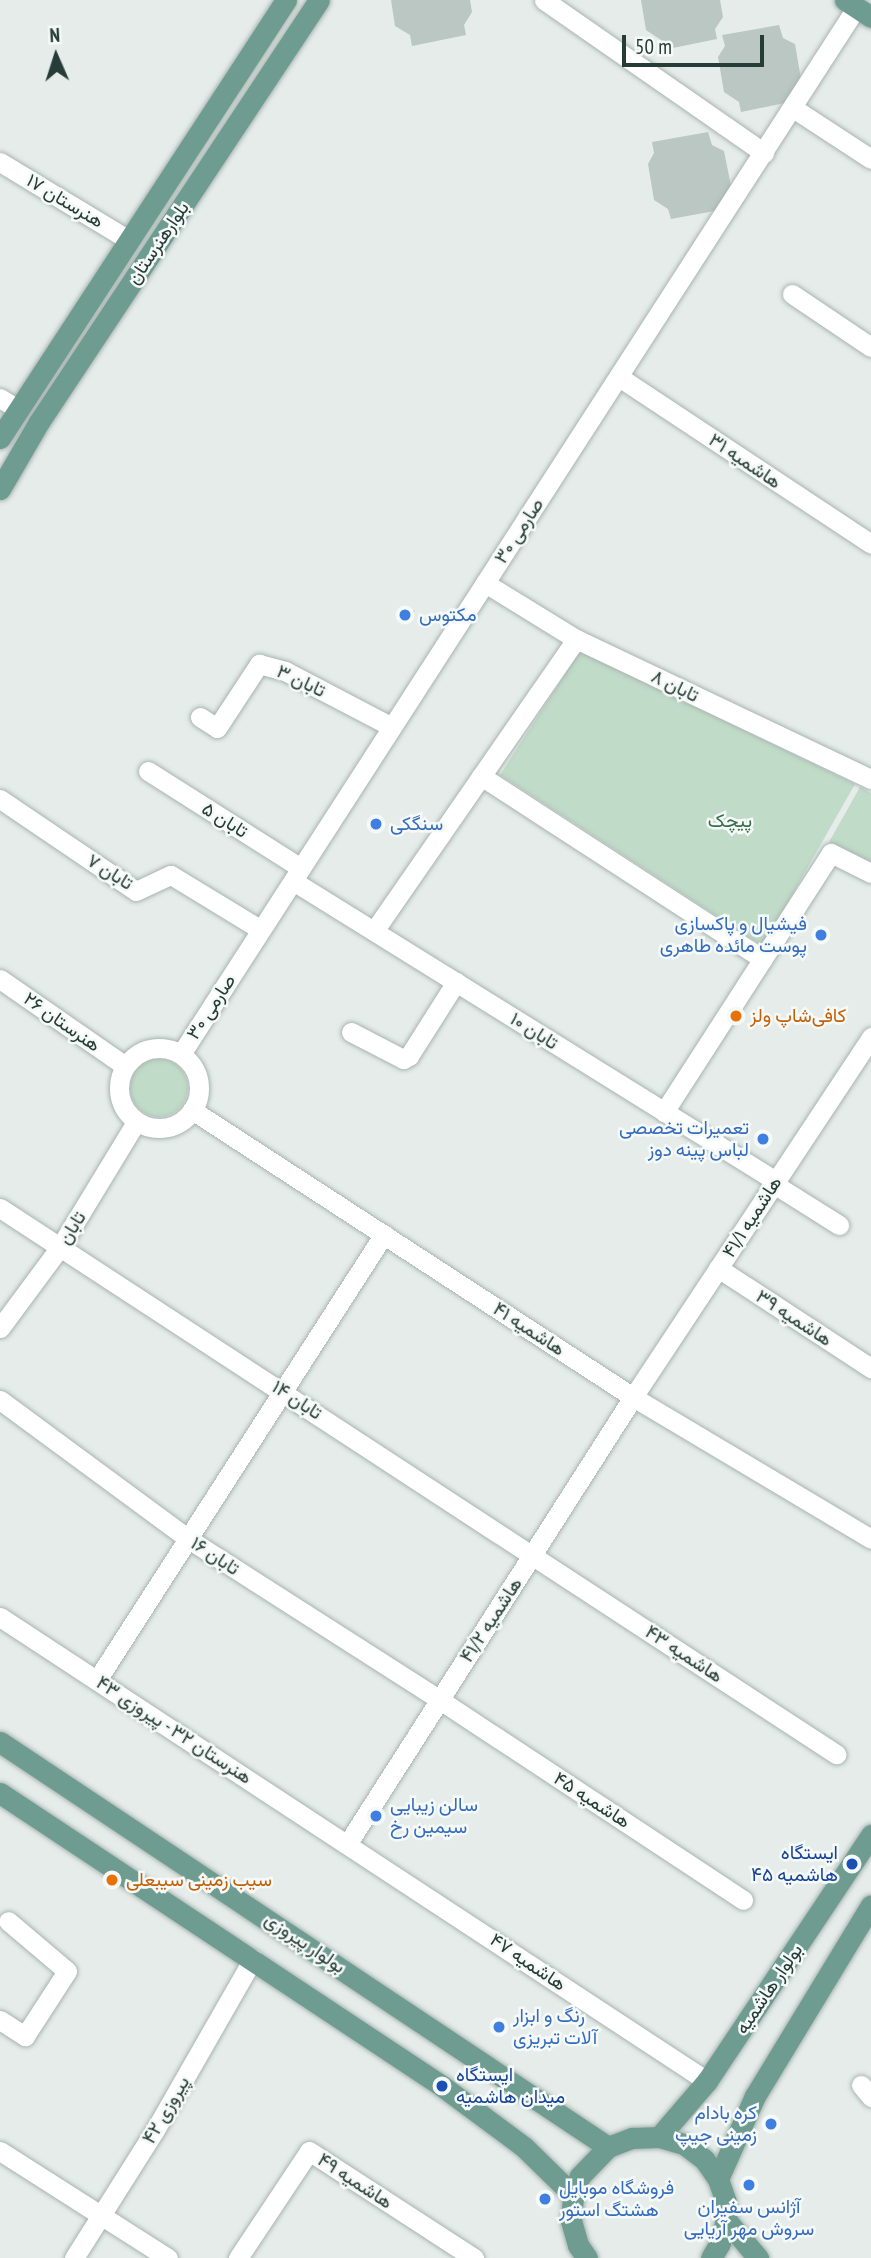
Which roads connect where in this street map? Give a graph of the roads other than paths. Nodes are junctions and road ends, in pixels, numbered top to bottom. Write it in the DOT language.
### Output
graph roads {
  1 [pos="286,0"];
  2 [pos="319,0"];
  3 [pos="544,0"];
  4 [pos="857,8"];
  5 [pos="793,108"];
  6 [pos="764,153"];
  7 [pos="871,159"];
  8 [pos="0,163"];
  9 [pos="129,240"];
  10 [pos="792,294"];
  11 [pos="871,347"];
  12 [pos="619,377"];
  13 [pos="0,398"];
  14 [pos="19,410"];
  15 [pos="0,438"];
  16 [pos="0,489"];
  17 [pos="871,544"];
  18 [pos="485,583"];
  19 [pos="576,639"];
  20 [pos="200,717"];
  21 [pos="390,726"];
  22 [pos="148,771"];
  23 [pos="481,776"];
  24 [pos="871,779"];
  25 [pos="0,799"];
  26 [pos="871,873"];
  27 [pos="297,875"];
  28 [pos="261,930"];
  29 [pos="373,931"];
  30 [pos="763,958"];
  31 [pos="0,979"];
  32 [pos="456,982"];
  33 [pos="351,1032"];
  34 [pos="871,1037"];
  35 [pos="181,1054"];
  36 [pos="125,1066"];
  37 [pos="192,1110"];
  38 [pos="664,1112"];
  39 [pos="136,1122"];
  40 [pos="775,1183"];
  41 [pos="0,1208"];
  42 [pos="839,1225"];
  43 [pos="384,1234"];
  44 [pos="60,1247"];
  45 [pos="718,1268"];
  46 [pos="0,1328"];
  47 [pos="871,1368"];
  48 [pos="282,1389"];
  49 [pos="633,1397"];
  50 [pos="0,1400"];
  51 [pos="187,1538"];
  52 [pos="871,1539"];
  53 [pos="532,1555"];
  54 [pos="0,1617"];
  55 [pos="97,1680"];
  56 [pos="440,1700"];
  57 [pos="0,1742"];
  58 [pos="836,1754"];
  59 [pos="0,1793"];
  60 [pos="871,1835"];
  61 [pos="348,1843"];
  62 [pos="743,1900"];
  63 [pos="871,1905"];
  64 [pos="8,1921"];
  65 [pos="253,1959"];
  66 [pos="0,2020"];
  67 [pos="707,2081"];
  68 [pos="659,2137"];
  69 [pos="608,2147"];
  70 [pos="0,2151"];
  71 [pos="718,2179"];
  72 [pos="573,2195"];
  73 [pos="102,2216"];
  74 [pos="726,2220"];
  75 [pos="580,2254"];
  76 [pos="74,2258"];
  77 [pos="168,2258"];
  78 [pos="238,2258"];
  79 [pos="474,2258"];
  80 [pos="711,2258"];
  81 [pos="758,2258"];
  1 -- 9 [label="main road, بلوارهنرستان"];
  2 -- 16 [label="main road, بلوارهنرستان"];
  3 -- 6 [label="street"];
  4 -- 5 [label="street, صارمی ۳۰"];
  5 -- 6 [label="street, صارمی ۳۰"];
  5 -- 7 [label="street"];
  6 -- 12 [label="street, صارمی ۳۰"];
  8 -- 9 [label="street, هنرستان ۱۷"];
  9 -- 14 [label="main road, بلوارهنرستان"];
  10 -- 11 [label="street"];
  12 -- 17 [label="street, هاشمیه ۳۱"];
  12 -- 18 [label="street, صارمی ۳۰"];
  13 -- 14 [label="street"];
  14 -- 15 [label="main road, بلوارهنرستان"];
  18 -- 19 [label="street, تابان ۸"];
  18 -- 21 [label="street, صارمی ۳۰"];
  19 -- 23 [label="street"];
  19 -- 24 [label="street, تابان ۸"];
  20 -- 21 [label="street, تابان ۳"];
  21 -- 27 [label="street, صارمی ۳۰"];
  22 -- 27 [label="street, تابان ۵"];
  23 -- 29 [label="street"];
  23 -- 30 [label="street"];
  25 -- 28 [label="street, تابان ۷"];
  26 -- 30 [label="street"];
  27 -- 28 [label="street, صارمی ۳۰"];
  27 -- 29 [label="street, تابان ۱۰"];
  28 -- 35 [label="street, صارمی ۳۰"];
  29 -- 32 [label="street, تابان ۱۰"];
  30 -- 38 [label="street"];
  31 -- 36 [label="street, هنرستان ۲۶"];
  32 -- 33 [label="street"];
  32 -- 38 [label="street, تابان ۱۰"];
  34 -- 40 [label="street, هاشمیه ۴۱/۱"];
  35 -- 36 [label="street"];
  35 -- 37 [label="street"];
  36 -- 39 [label="street"];
  37 -- 39 [label="street"];
  37 -- 43 [label="street, هاشمیه ۴۱"];
  38 -- 40 [label="street, تابان ۱۰"];
  39 -- 44 [label="street, تابان"];
  40 -- 42 [label="street, تابان ۱۰"];
  40 -- 45 [label="street, هاشمیه ۴۱/۱"];
  41 -- 44 [label="street, تابان ۱۴"];
  43 -- 48 [label="street"];
  43 -- 49 [label="street, هاشمیه ۴۱"];
  44 -- 46 [label="street, تابان"];
  44 -- 48 [label="street, تابان ۱۴"];
  45 -- 47 [label="street, هاشمیه ۳۹"];
  45 -- 49 [label="street, هاشمیه ۴۱/۱"];
  48 -- 51 [label="street"];
  48 -- 53 [label="street, تابان ۱۴"];
  49 -- 52 [label="street, هاشمیه ۴۱"];
  49 -- 53 [label="street, هاشمیه ۴۱/۲"];
  50 -- 51 [label="street, تابان ۱۶"];
  51 -- 55 [label="street"];
  51 -- 56 [label="street, تابان ۱۶"];
  53 -- 56 [label="street, هاشمیه ۴۱/۲"];
  53 -- 58 [label="street, هاشمیه ۴۳"];
  54 -- 55 [label="street, هنرستان ۳۲ - پیروزی ۴۳"];
  55 -- 61 [label="street, هنرستان ۳۲ - پیروزی ۴۳"];
  56 -- 61 [label="street, هاشمیه ۴۱/۲"];
  56 -- 62 [label="street, هاشمیه ۴۵"];
  57 -- 69 [label="main road, بولوار پیروزی"];
  59 -- 65 [label="main road"];
  60 -- 67 [label="main road, بولوار هاشمیه"];
  61 -- 67 [label="street, هاشمیه ۴۷"];
  63 -- 71 [label="main road"];
  64 -- 66 [label="street"];
  65 -- 72 [label="main road"];
  65 -- 73 [label="street, پیروزی ۴۲"];
  67 -- 68 [label="main road, بولوار هاشمیه"];
  68 -- 69 [label="main road"];
  68 -- 71 [label="main road"];
  69 -- 72 [label="main road"];
  70 -- 73 [label="street"];
  71 -- 74 [label="main road"];
  72 -- 75 [label="main road"];
  73 -- 76 [label="street, پیروزی ۴۲"];
  73 -- 77 [label="street"];
  74 -- 80 [label="main road"];
  74 -- 81 [label="main road"];
  78 -- 79 [label="street, هاشمیه ۴۹"];
}
